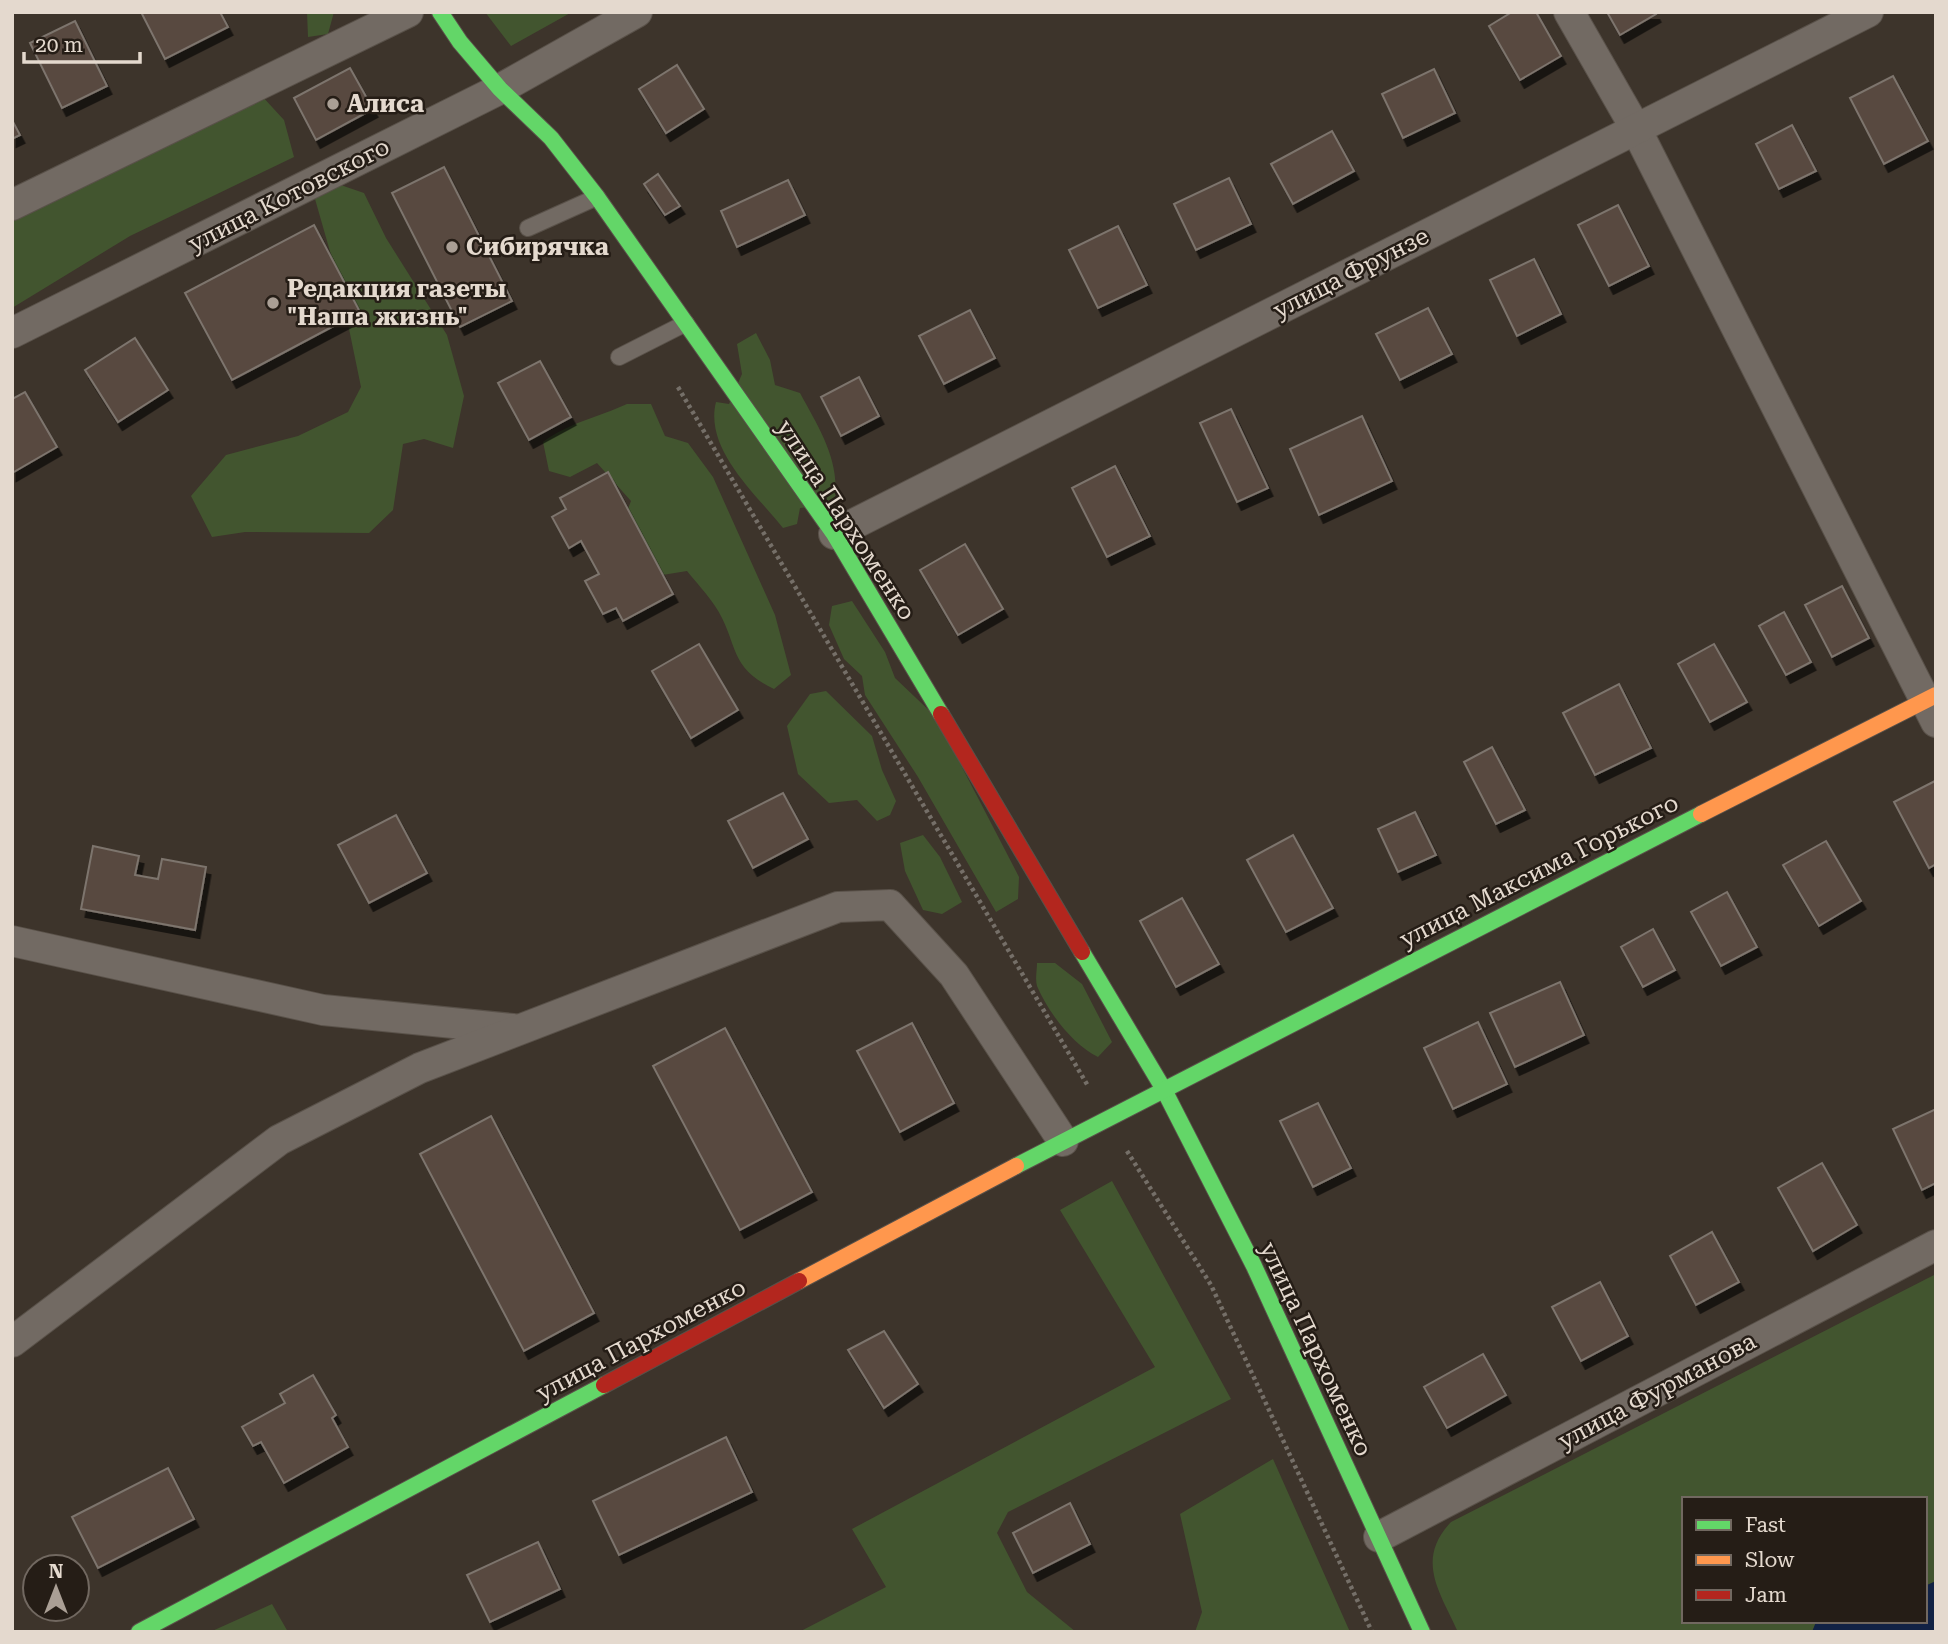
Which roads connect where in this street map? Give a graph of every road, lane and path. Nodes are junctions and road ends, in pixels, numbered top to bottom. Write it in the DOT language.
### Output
graph roads {
  1 [pos="408,12"];
  2 [pos="440,12"];
  3 [pos="636,12"];
  4 [pos="1569,12"];
  5 [pos="1868,12"];
  6 [pos="460,42"];
  7 [pos="440,49"];
  8 [pos="500,89"];
  9 [pos="1636,129"];
  10 [pos="597,197"];
  11 [pos="12,205"];
  12 [pos="528,228"];
  13 [pos="686,323"];
  14 [pos="12,333"];
  15 [pos="619,357"];
  16 [pos="678,387"];
  17 [pos="834,534"];
  18 [pos="1932,706"];
  19 [pos="12,940"];
  20 [pos="520,1030"];
  21 [pos="1163,1088"];
  22 [pos="1107,1118"];
  23 [pos="1063,1141"];
  24 [pos="1936,1245"];
  25 [pos="12,1342"];
  26 [pos="1378,1537"];
  27 [pos="139,1632"];
  28 [pos="1372,1632"];
  29 [pos="1422,1632"];
  1 -- 11 [label="street"];
  2 -- 6 [label="street, улица Пархоменко"];
  3 -- 8 [label="street, улица Котовского"];
  4 -- 9 [label="street"];
  5 -- 9 [label="street, улица Фрунзе"];
  6 -- 7 [label="lane"];
  6 -- 8 [label="street, улица Пархоменко"];
  8 -- 10 [label="street, улица Пархоменко"];
  8 -- 14 [label="street, улица Котовского"];
  9 -- 17 [label="street, улица Фрунзе"];
  9 -- 18 [label="street"];
  10 -- 12 [label="lane"];
  10 -- 13 [label="street, улица Пархоменко"];
  13 -- 15 [label="lane"];
  13 -- 17 [label="street, улица Пархоменко"];
  16 -- 22 [label="path"];
  17 -- 21 [label="street, улица Пархоменко"];
  18 -- 21 [label="street, улица Максима Горького"];
  19 -- 20 [label="street"];
  20 -- 23 [label="street"];
  20 -- 25 [label="street"];
  21 -- 22 [label="street, улица Пархоменко"];
  21 -- 26 [label="street, улица Пархоменко"];
  22 -- 23 [label="street, улица Пархоменко"];
  22 -- 28 [label="path"];
  23 -- 27 [label="street, улица Пархоменко"];
  24 -- 26 [label="street, улица Фурманова"];
  26 -- 29 [label="street, улица Пархоменко"];
}
